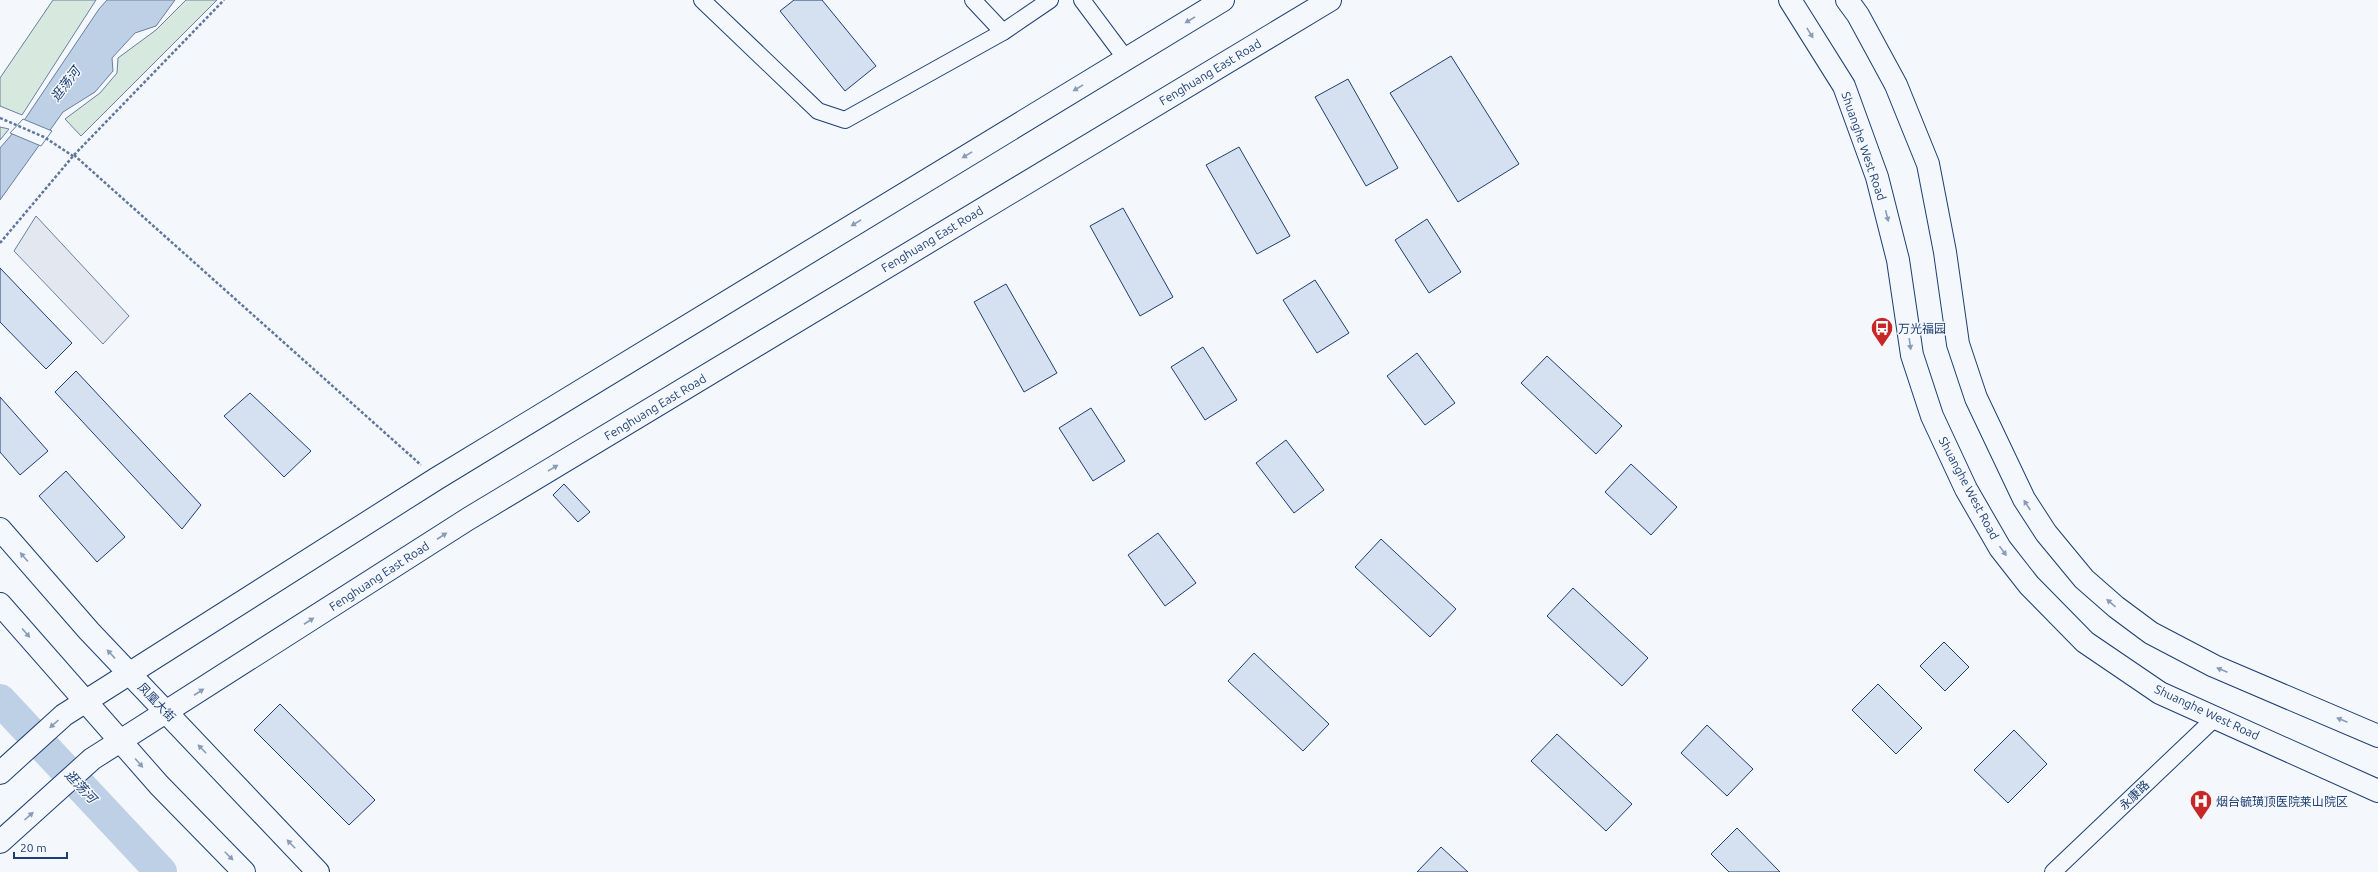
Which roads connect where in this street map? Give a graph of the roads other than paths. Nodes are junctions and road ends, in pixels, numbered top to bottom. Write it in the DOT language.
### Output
graph roads {
  1 [pos="702,0"];
  2 [pos="973,0"];
  3 [pos="1050,0"];
  4 [pos="1082,0"];
  5 [pos="1223,0"];
  6 [pos="1330,0"];
  7 [pos="1790,0"];
  8 [pos="1847,0"];
  9 [pos="1003,32"];
  10 [pos="1126,59"];
  11 [pos="0,529"];
  12 [pos="0,604"];
  13 [pos="130,675"];
  14 [pos="86,702"];
  15 [pos="166,713"];
  16 [pos="2215,718"];
  17 [pos="2378,736"];
  18 [pos="120,741"];
  19 [pos="0,773"];
  20 [pos="2378,791"];
  21 [pos="0,842"];
  22 [pos="244,872"];
  23 [pos="318,872"];
  24 [pos="2053,872"];
  1 -- 9 [label="street"];
  2 -- 9 [label="street"];
  3 -- 9 [label="street"];
  4 -- 10 [label="street"];
  5 -- 10 [label="street, one-way"];
  15 -- 6 [label="street, Fenghuang East Road, one-way"];
  7 -- 16 [label="street, Shuanghe West Road, one-way"];
  17 -- 8 [label="street, one-way"];
  10 -- 13 [label="street, one-way"];
  13 -- 11 [label="street, 凤凰大街, one-way"];
  12 -- 14 [label="street, one-way"];
  13 -- 14 [label="street"];
  13 -- 15 [label="street, 凤凰大街"];
  14 -- 18 [label="street"];
  14 -- 19 [label="street, one-way"];
  15 -- 18 [label="street, Fenghuang East Road"];
  23 -- 15 [label="street, 凤凰大街, one-way"];
  16 -- 20 [label="street, Shuanghe West Road"];
  16 -- 24 [label="street, 永康路"];
  21 -- 18 [label="street, Fenghuang East Road, one-way"];
  18 -- 22 [label="street, one-way"];
}
